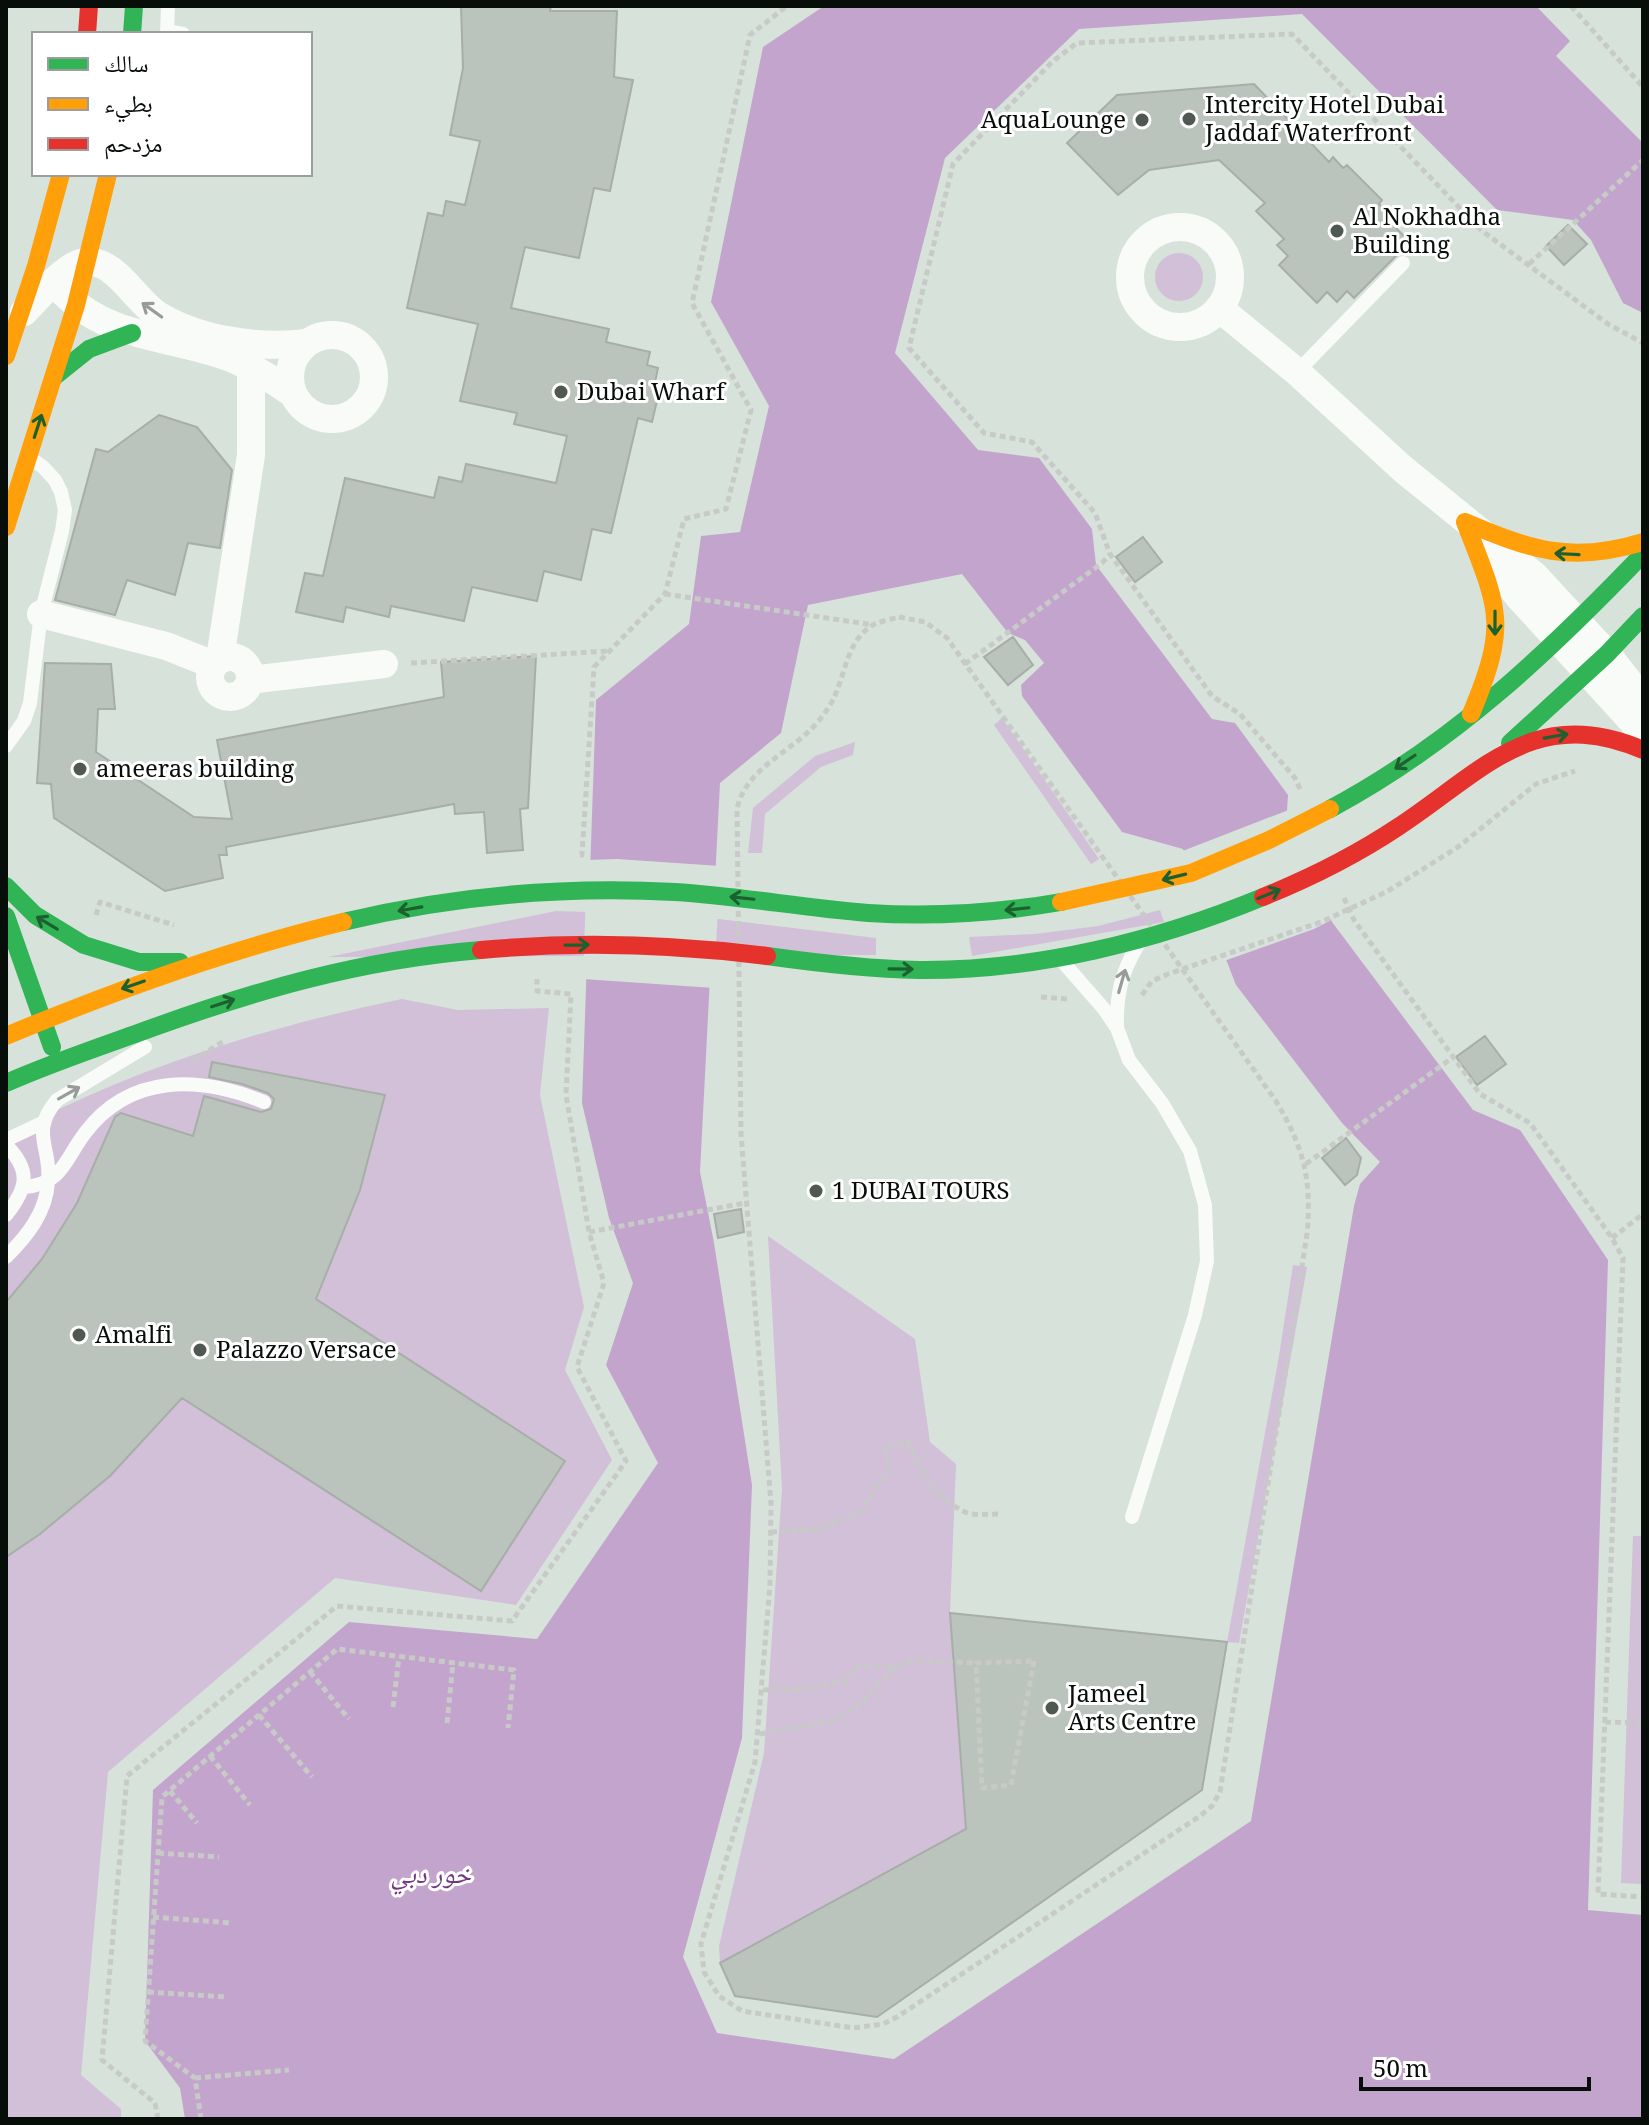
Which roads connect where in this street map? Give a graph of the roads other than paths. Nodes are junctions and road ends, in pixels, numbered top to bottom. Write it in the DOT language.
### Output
graph roads {
  1 [pos="89,6"];
  2 [pos="134,6"];
  3 [pos="168,6"];
  4 [pos="87,32"];
  5 [pos="132,32"];
  6 [pos="167,32"];
  7 [pos="60,176"];
  8 [pos="108,176"];
  9 [pos="44,238"];
  10 [pos="87,261"];
  11 [pos="1403,263"];
  12 [pos="56,281"];
  13 [pos="76,305"];
  14 [pos="1219,308"];
  15 [pos="19,317"];
  16 [pos="132,333"];
  17 [pos="307,343"];
  18 [pos="237,355"];
  19 [pos="6,356"];
  20 [pos="1297,372"];
  21 [pos="54,377"];
  22 [pos="292,393"];
  23 [pos="29,457"];
  24 [pos="1465,522"];
  25 [pos="6,527"];
  26 [pos="1643,542"];
  27 [pos="1643,554"];
  28 [pos="41,614"];
  29 [pos="1643,616"];
  30 [pos="1569,631"];
  31 [pos="217,662"];
  32 [pos="1598,663"];
  33 [pos="384,664"];
  34 [pos="1643,700"];
  35 [pos="1470,718"];
  36 [pos="1643,733"];
  37 [pos="6,746"];
  38 [pos="1643,750"];
  39 [pos="1485,766"];
  40 [pos="6,886"];
  41 [pos="6,916"];
  42 [pos="1143,938"];
  43 [pos="1057,956"];
  44 [pos="200,962"];
  45 [pos="190,1014"];
  46 [pos="41,1021"];
  47 [pos="1117,1028"];
  48 [pos="6,1036"];
  49 [pos="6,1045"];
  50 [pos="58,1061"];
  51 [pos="12,1080"];
  52 [pos="264,1102"];
  53 [pos="42,1123"];
  54 [pos="6,1143"];
  55 [pos="49,1181"];
  56 [pos="24,1187"];
  57 [pos="6,1215"];
  58 [pos="6,1257"];
  59 [pos="1132,1517"];
  1 -- 4 [label="street"];
  2 -- 5 [label="street"];
  3 -- 6 [label="lane"];
  7 -- 9 [label="street"];
  8 -- 10 [label="street"];
  9 -- 12 [label="street"];
  9 -- 15 [label="street"];
  10 -- 12 [label="street"];
  10 -- 13 [label="street"];
  18 -- 10 [label="street, one-way"];
  11 -- 20 [label="lane"];
  12 -- 13 [label="street"];
  12 -- 15 [label="street"];
  13 -- 16 [label="street"];
  13 -- 21 [label="street"];
  14 -- 20 [label="street"];
  15 -- 19 [label="street"];
  16 -- 18 [label="street"];
  16 -- 21 [label="street"];
  17 -- 18 [label="street"];
  17 -- 22 [label="street"];
  17 -- 22 [label="street"];
  18 -- 22 [label="street"];
  18 -- 31 [label="street"];
  20 -- 24 [label="street"];
  23 -- 21 [label="street, one-way"];
  23 -- 25 [label="street"];
  23 -- 28 [label="lane"];
  26 -- 24 [label="street, one-way"];
  24 -- 30 [label="street"];
  24 -- 35 [label="street, one-way"];
  27 -- 30 [label="street"];
  28 -- 31 [label="street"];
  28 -- 37 [label="lane"];
  29 -- 32 [label="street"];
  30 -- 32 [label="street"];
  30 -- 35 [label="street"];
  31 -- 33 [label="street"];
  32 -- 34 [label="street"];
  32 -- 36 [label="street"];
  32 -- 39 [label="street"];
  35 -- 44 [label="street, one-way"];
  39 -- 38 [label="street, one-way"];
  42 -- 39 [label="street, one-way"];
  44 -- 40 [label="street, one-way"];
  41 -- 46 [label="street"];
  42 -- 43 [label="street"];
  47 -- 42 [label="lane, one-way"];
  45 -- 43 [label="street, one-way"];
  43 -- 47 [label="lane"];
  44 -- 46 [label="street, one-way"];
  45 -- 50 [label="street"];
  53 -- 45 [label="lane, one-way"];
  46 -- 48 [label="street"];
  46 -- 50 [label="street"];
  47 -- 59 [label="lane"];
  49 -- 51 [label="street"];
  50 -- 51 [label="street"];
  52 -- 55 [label="lane"];
  53 -- 54 [label="lane"];
  53 -- 55 [label="lane"];
  54 -- 56 [label="lane"];
  55 -- 56 [label="lane"];
  55 -- 58 [label="lane"];
  56 -- 57 [label="lane"];
}
